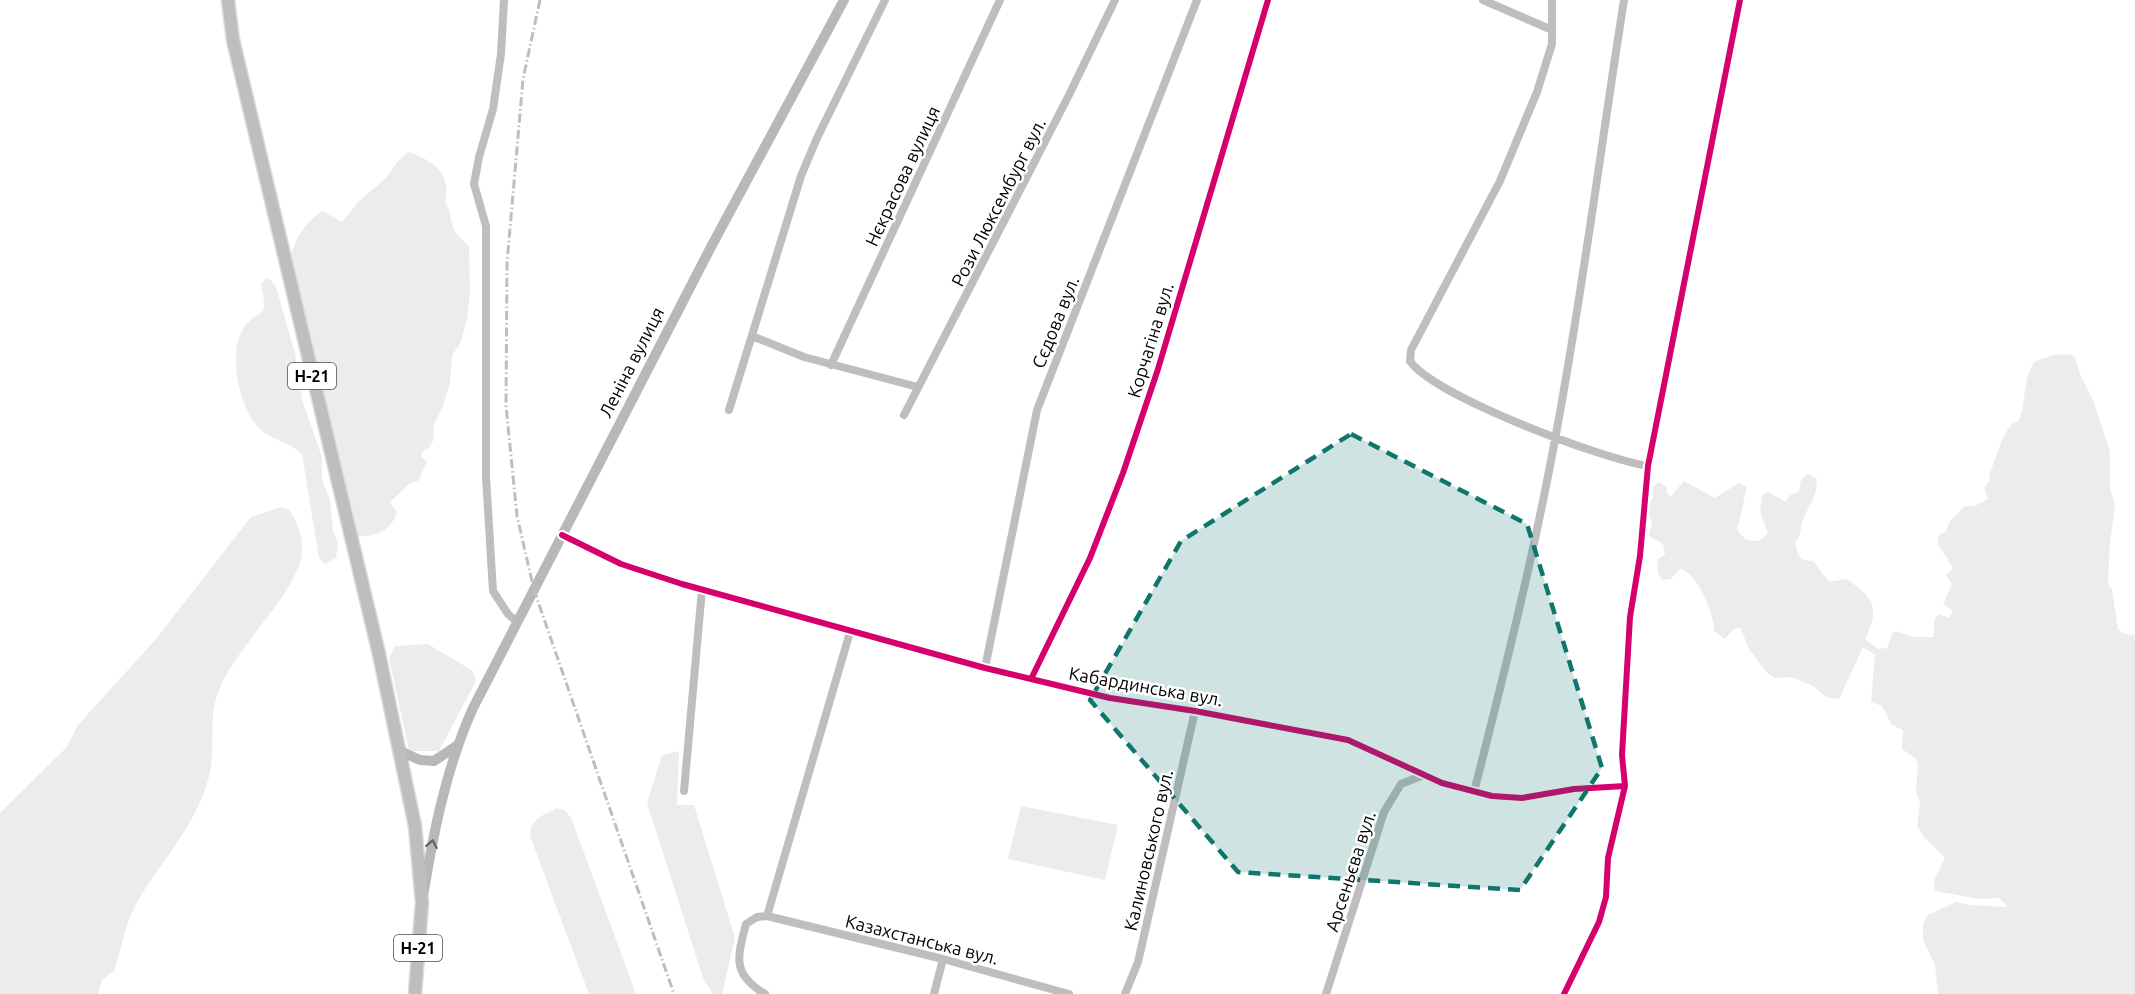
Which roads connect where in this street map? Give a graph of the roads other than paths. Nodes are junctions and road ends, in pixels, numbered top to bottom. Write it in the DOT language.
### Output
graph roads {
  1 [pos="228,0"];
  2 [pos="504,0"];
  3 [pos="844,0"];
  4 [pos="885,0"];
  5 [pos="1000,0"];
  6 [pos="1115,0"];
  7 [pos="1197,0"];
  8 [pos="1268,0"];
  9 [pos="1483,0"];
  10 [pos="1552,0"];
  11 [pos="1624,0"];
  12 [pos="1740,0"];
  13 [pos="1552,30"];
  14 [pos="752,336"];
  15 [pos="831,365"];
  16 [pos="918,387"];
  17 [pos="729,411"];
  18 [pos="904,415"];
  19 [pos="1556,437"];
  20 [pos="1648,466"];
  21 [pos="562,535"];
  22 [pos="702,589"];
  23 [pos="516,621"];
  24 [pos="850,632"];
  25 [pos="985,668"];
  26 [pos="1032,677"];
  27 [pos="1195,711"];
  28 [pos="458,744"];
  29 [pos="400,751"];
  30 [pos="1424,775"];
  31 [pos="1625,786"];
  32 [pos="684,791"];
  33 [pos="1474,792"];
  34 [pos="422,902"];
  35 [pos="767,916"];
  36 [pos="943,959"];
  37 [pos="415,994"];
  38 [pos="765,994"];
  39 [pos="934,994"];
  40 [pos="1069,994"];
  41 [pos="1125,994"];
  42 [pos="1326,994"];
  43 [pos="1564,994"];
  1 -- 29 [label="main road, Н-21"];
  2 -- 23 [label="street"];
  3 -- 21 [label="main road, Леніна вулиця"];
  4 -- 14 [label="street"];
  5 -- 15 [label="street, Нєкрасова вулиця"];
  6 -- 16 [label="street, Рози Люксембург вул."];
  7 -- 25 [label="street, Сєдова вул."];
  8 -- 26 [label="street, Корчагіна вул."];
  9 -- 13 [label="street"];
  10 -- 13 [label="street"];
  11 -- 19 [label="street"];
  12 -- 20 [label="street"];
  13 -- 19 [label="street"];
  14 -- 15 [label="street"];
  14 -- 17 [label="street"];
  15 -- 16 [label="street"];
  16 -- 18 [label="street, Рози Люксембург вул."];
  19 -- 20 [label="street"];
  19 -- 33 [label="street"];
  20 -- 31 [label="street"];
  21 -- 22 [label="street, Кабардинська вул."];
  21 -- 23 [label="main road, Леніна вулиця"];
  22 -- 24 [label="street, Кабардинська вул."];
  22 -- 32 [label="street"];
  23 -- 28 [label="main road, Леніна вулиця"];
  24 -- 25 [label="street, Кабардинська вул."];
  24 -- 35 [label="street"];
  25 -- 26 [label="street, Кабардинська вул."];
  26 -- 27 [label="street, Кабардинська вул."];
  27 -- 30 [label="street, Кабардинська вул."];
  27 -- 41 [label="street, Калиновського вул."];
  28 -- 29 [label="main road"];
  34 -- 28 [label="main road, Леніна вулиця, one-way"];
  29 -- 34 [label="main road, Н-21"];
  30 -- 33 [label="street, Кабардинська вул."];
  30 -- 42 [label="street, Арсеньєва вул."];
  31 -- 33 [label="street, Кабардинська вул."];
  31 -- 43 [label="street"];
  34 -- 37 [label="main road, Н-21"];
  35 -- 36 [label="street, Казахстанська вул."];
  35 -- 38 [label="street"];
  36 -- 39 [label="street"];
  36 -- 40 [label="street, Казахстанська вул."];
}
